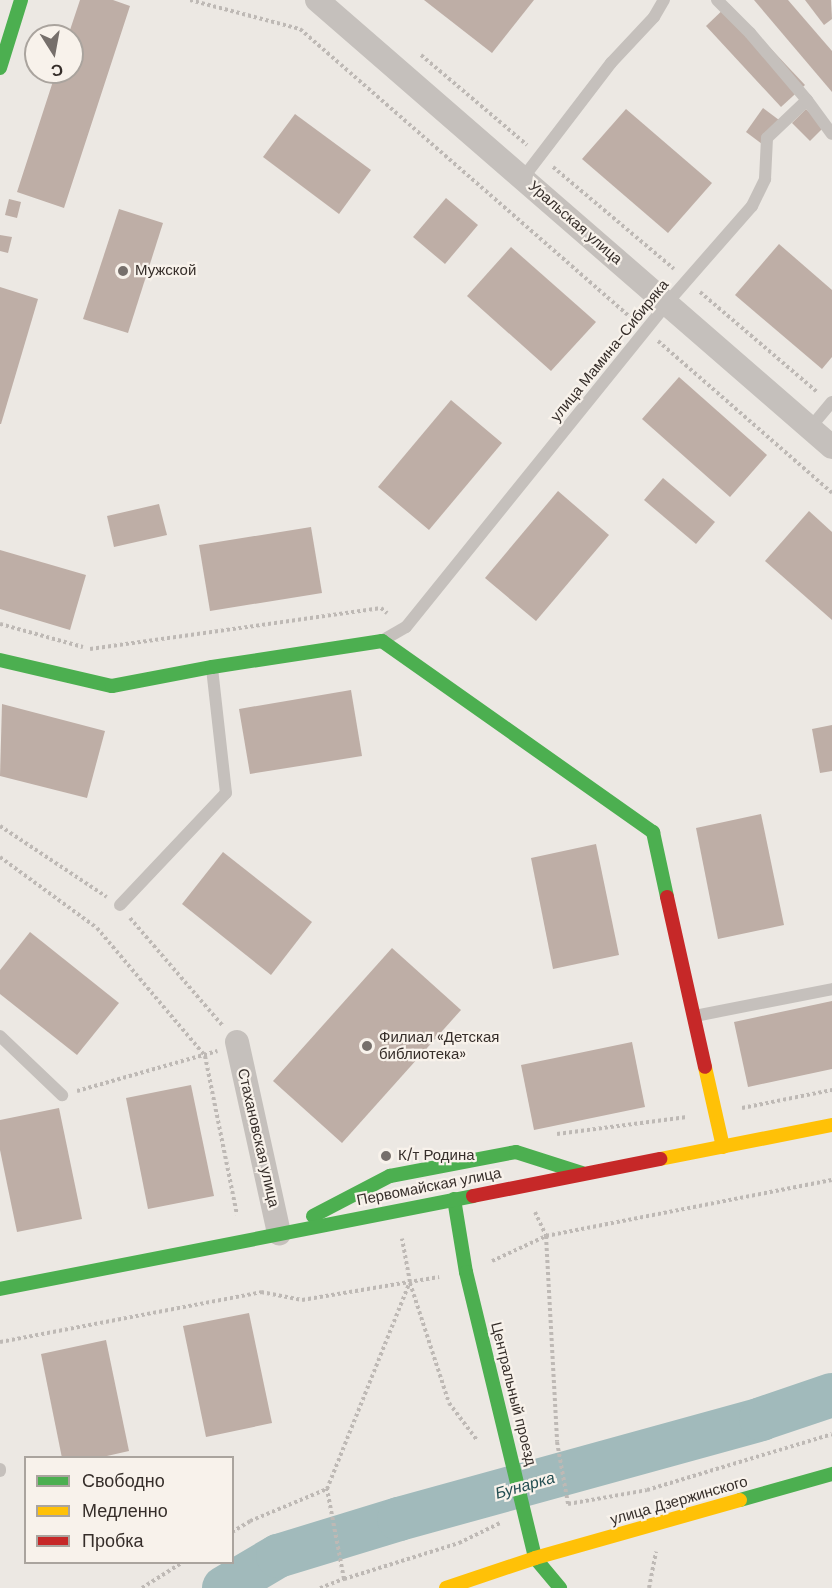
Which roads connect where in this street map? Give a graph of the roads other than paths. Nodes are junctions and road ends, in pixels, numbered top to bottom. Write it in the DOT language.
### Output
graph roads {
  1 [pos="21,0"];
  2 [pos="317,0"];
  3 [pos="664,0"];
  4 [pos="717,0"];
  5 [pos="0,68"];
  6 [pos="807,100"];
  7 [pos="832,134"];
  8 [pos="523,178"];
  9 [pos="667,303"];
  10 [pos="831,402"];
  11 [pos="810,428"];
  12 [pos="832,447"];
  13 [pos="381,641"];
  14 [pos="0,660"];
  15 [pos="212,666"];
  16 [pos="120,905"];
  17 [pos="832,989"];
  18 [pos="694,1017"];
  19 [pos="0,1036"];
  20 [pos="237,1042"];
  21 [pos="62,1095"];
  22 [pos="832,1125"];
  23 [pos="723,1147"];
  24 [pos="584,1174"];
  25 [pos="454,1199"];
  26 [pos="279,1233"];
  27 [pos="0,1288"];
  28 [pos="831,1475"];
  29 [pos="535,1558"];
  30 [pos="446,1588"];
  31 [pos="560,1588"];
  1 -- 5 [label="main road"];
  2 -- 8 [label="street, Уральская улица"];
  3 -- 8 [label="lane"];
  4 -- 6 [label="lane"];
  6 -- 7 [label="lane"];
  6 -- 9 [label="lane, улица Мамина-Сибиряка"];
  8 -- 9 [label="street, Уральская улица"];
  9 -- 11 [label="street, Уральская улица"];
  9 -- 13 [label="lane, улица Мамина-Сибиряка"];
  10 -- 11 [label="lane"];
  11 -- 12 [label="street, Уральская улица"];
  13 -- 15 [label="main road"];
  13 -- 18 [label="main road"];
  14 -- 15 [label="main road"];
  15 -- 16 [label="lane"];
  17 -- 18 [label="lane"];
  18 -- 23 [label="main road"];
  19 -- 21 [label="lane"];
  20 -- 26 [label="street, Стахановская улица"];
  22 -- 23 [label="main road, Первомайская улица"];
  23 -- 24 [label="main road, Первомайская улица"];
  24 -- 25 [label="main road, Первомайская улица"];
  24 -- 26 [label="main road, Первомайская улица"];
  25 -- 26 [label="main road, Первомайская улица"];
  25 -- 29 [label="main road, Центральный проезд"];
  26 -- 27 [label="main road, Первомайская улица"];
  28 -- 29 [label="main road, улица Дзержинского"];
  29 -- 30 [label="main road, улица Дзержинского"];
  29 -- 31 [label="main road, Центральный проезд"];
}
